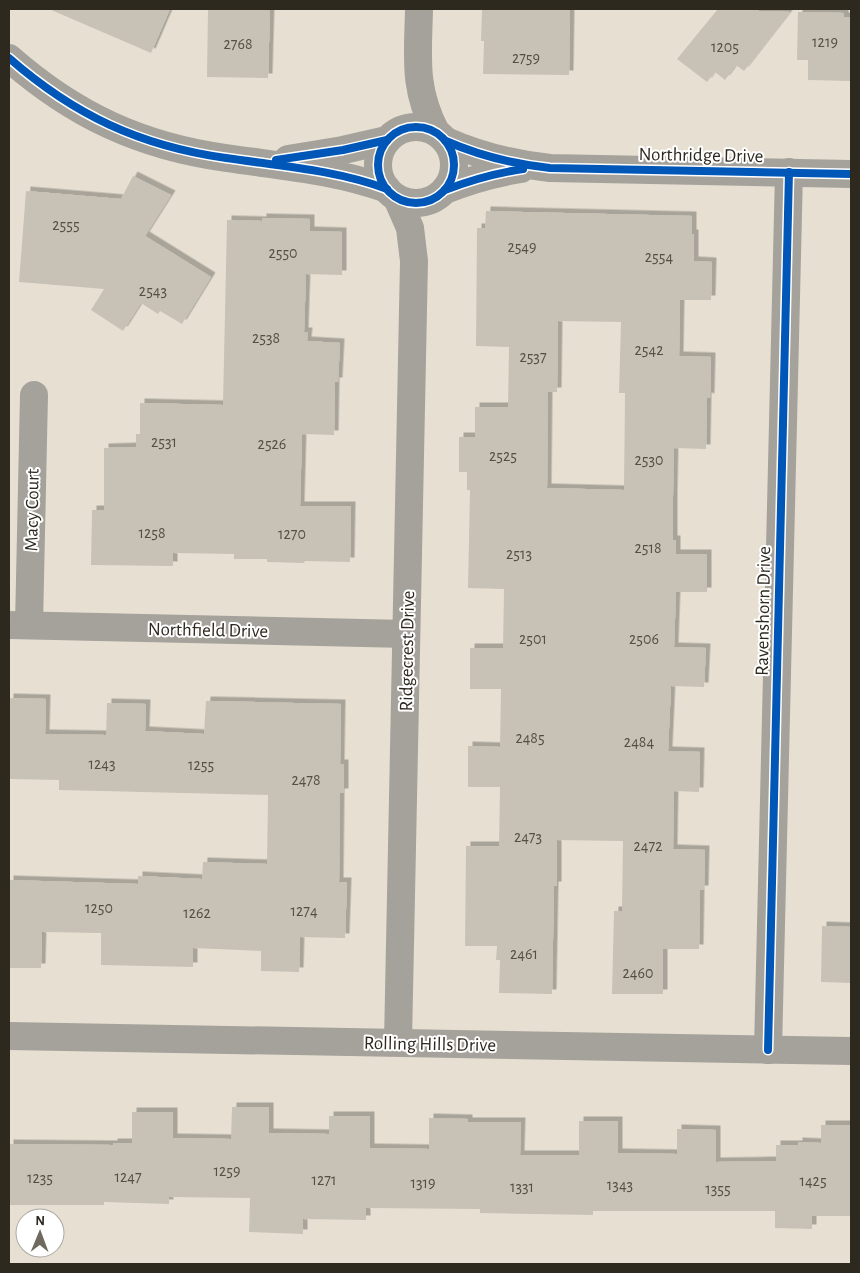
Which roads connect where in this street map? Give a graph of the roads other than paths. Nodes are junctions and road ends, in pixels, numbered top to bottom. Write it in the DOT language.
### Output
graph roads {
  1 [pos="419,9"];
  2 [pos="9,58"];
  3 [pos="418,71"];
  4 [pos="392,136"];
  5 [pos="441,136"];
  6 [pos="263,162"];
  7 [pos="550,168"];
  8 [pos="789,172"];
  9 [pos="851,174"];
  10 [pos="392,194"];
  11 [pos="440,195"];
  12 [pos="414,260"];
  13 [pos="34,395"];
  14 [pos="19,625"];
  15 [pos="406,634"];
  16 [pos="9,1036"];
  17 [pos="398,1042"];
  18 [pos="768,1050"];
  19 [pos="851,1052"];
  1 -- 3 [label="street"];
  2 -- 6 [label="street, Northridge Drive"];
  3 -- 4 [label="street"];
  3 -- 5 [label="street"];
  4 -- 5 [label="street, Northridge Drive"];
  4 -- 6 [label="street, Northridge Drive"];
  4 -- 10 [label="street"];
  5 -- 7 [label="street, Northridge Drive"];
  5 -- 11 [label="street"];
  6 -- 10 [label="street, Northridge Drive"];
  7 -- 8 [label="street, Northridge Drive"];
  7 -- 11 [label="street, Northridge Drive"];
  8 -- 9 [label="street, Northridge Drive"];
  8 -- 18 [label="street, Ravenshorn Drive"];
  10 -- 11 [label="street, Northridge Drive"];
  10 -- 12 [label="street, Ridgecrest Drive"];
  11 -- 12 [label="street, Ridgecrest Drive"];
  12 -- 15 [label="street, Ridgecrest Drive"];
  13 -- 14 [label="street, Macy Court"];
  14 -- 15 [label="street, Northfield Drive"];
  15 -- 17 [label="street, Ridgecrest Drive"];
  16 -- 17 [label="street, Rolling Hills Drive"];
  17 -- 18 [label="street, Rolling Hills Drive"];
  18 -- 19 [label="street, Rolling Hills Drive"];
}
